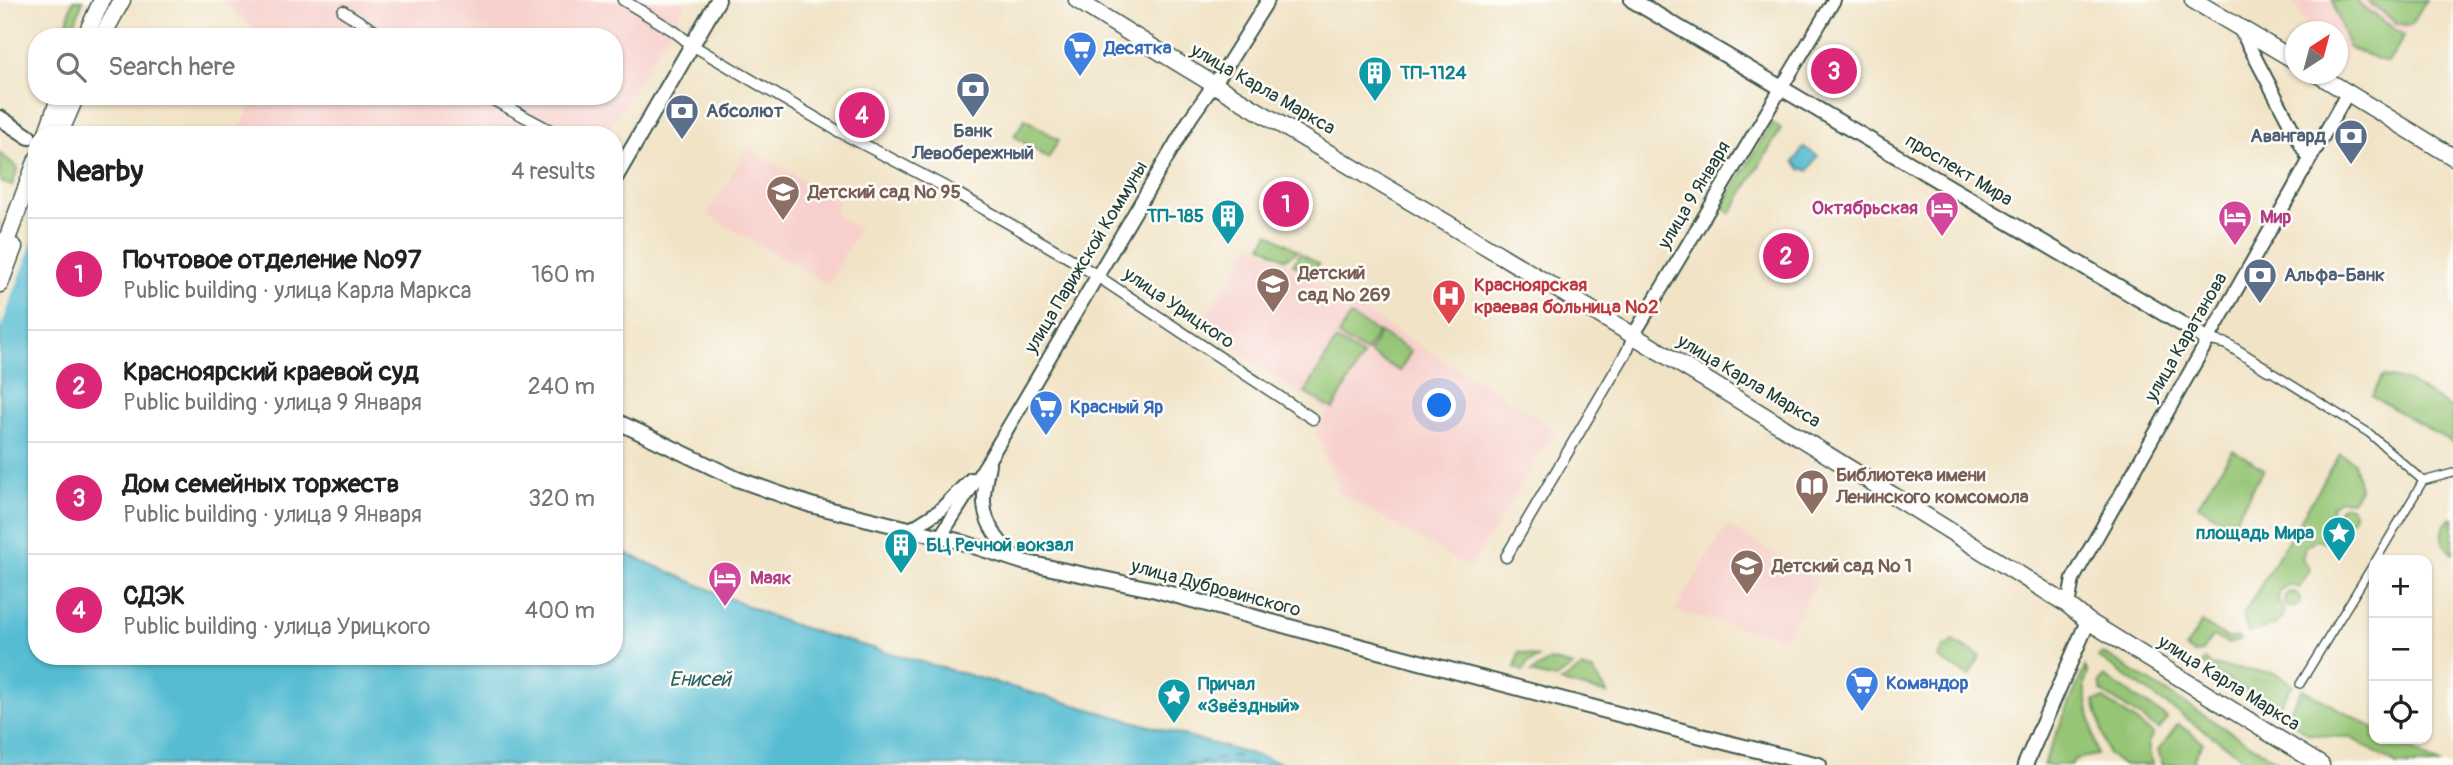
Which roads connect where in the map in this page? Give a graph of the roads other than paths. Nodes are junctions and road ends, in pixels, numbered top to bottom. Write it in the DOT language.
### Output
graph roads {
  1 [pos="122,0"];
  2 [pos="624,0"];
  3 [pos="718,0"];
  4 [pos="1077,0"];
  5 [pos="1268,0"];
  6 [pos="1632,0"];
  7 [pos="1834,0"];
  8 [pos="2193,0"];
  9 [pos="98,5"];
  10 [pos="343,11"];
  11 [pos="2239,27"];
  12 [pos="89,28"];
  13 [pos="107,28"];
  14 [pos="370,28"];
  15 [pos="692,45"];
  16 [pos="2285,55"];
  17 [pos="2334,84"];
  18 [pos="1214,85"];
  19 [pos="1781,88"];
  20 [pos="2348,92"];
  21 [pos="503,105"];
  22 [pos="61,107"];
  23 [pos="0,118"];
  24 [pos="51,126"];
  25 [pos="60,126"];
  26 [pos="542,126"];
  27 [pos="28,136"];
  28 [pos="2453,157"];
  29 [pos="623,158"];
  30 [pos="2309,160"];
  31 [pos="28,183"];
  32 [pos="28,211"];
  33 [pos="0,258"];
  34 [pos="1098,276"];
  35 [pos="0,284"];
  36 [pos="1633,336"];
  37 [pos="2207,339"];
  38 [pos="2269,370"];
  39 [pos="1312,419"];
  40 [pos="623,424"];
  41 [pos="990,458"];
  42 [pos="2453,473"];
  43 [pos="2424,481"];
  44 [pos="909,530"];
  45 [pos="940,537"];
  46 [pos="2379,555"];
  47 [pos="1506,557"];
  48 [pos="1018,561"];
  49 [pos="2369,572"];
  50 [pos="2068,605"];
  51 [pos="2088,621"];
  52 [pos="2300,684"];
  53 [pos="1819,765"];
  54 [pos="2025,765"];
  55 [pos="2321,765"];
  1 -- 13 [label="main road"];
  2 -- 15 [label="street, улица Урицкого"];
  3 -- 15 [label="main road"];
  4 -- 18 [label="main road, улица Карла Маркса"];
  5 -- 18 [label="street, улица Парижской Коммуны"];
  6 -- 19 [label="main road, проспект Мира"];
  7 -- 19 [label="street, улица 9 Января"];
  8 -- 11 [label="main road"];
  9 -- 12 [label="main road"];
  10 -- 14 [label="street"];
  11 -- 16 [label="main road"];
  11 -- 30 [label="street"];
  15 -- 29 [label="main road"];
  15 -- 34 [label="street, улица Урицкого"];
  17 -- 20 [label="main road"];
  18 -- 34 [label="street, улица Парижской Коммуны"];
  18 -- 36 [label="main road, улица Карла Маркса"];
  19 -- 36 [label="street, улица 9 Января"];
  19 -- 37 [label="main road, проспект Мира"];
  20 -- 28 [label="main road"];
  20 -- 30 [label="street, улица Каратанова"];
  21 -- 26 [label="street"];
  22 -- 24 [label="main road"];
  22 -- 25 [label="main road"];
  23 -- 27 [label="main road"];
  30 -- 37 [label="street, улица Каратанова"];
  31 -- 33 [label="main road"];
  32 -- 35 [label="main road"];
  34 -- 39 [label="street, улица Урицкого"];
  34 -- 41 [label="street, улица Парижской Коммуны"];
  36 -- 47 [label="street, улица 9 Января"];
  36 -- 50 [label="main road, улица Карла Маркса"];
  37 -- 38 [label="street, проспект Мира"];
  37 -- 50 [label="street, улица Каратанова"];
  38 -- 43 [label="street"];
  40 -- 44 [label="main road, улица Дубровинского"];
  41 -- 44 [label="street"];
  41 -- 45 [label="street, улица Парижской Коммуны"];
  41 -- 48 [label="street"];
  42 -- 43 [label="street"];
  43 -- 46 [label="street"];
  44 -- 45 [label="main road, улица Дубровинского"];
  45 -- 48 [label="main road, улица Дубровинского"];
  48 -- 53 [label="main road, улица Дубровинского"];
  49 -- 52 [label="street"];
  50 -- 51 [label="main road, улица Карла Маркса"];
  51 -- 54 [label="main road"];
  51 -- 55 [label="main road, улица Карла Маркса"];
}
